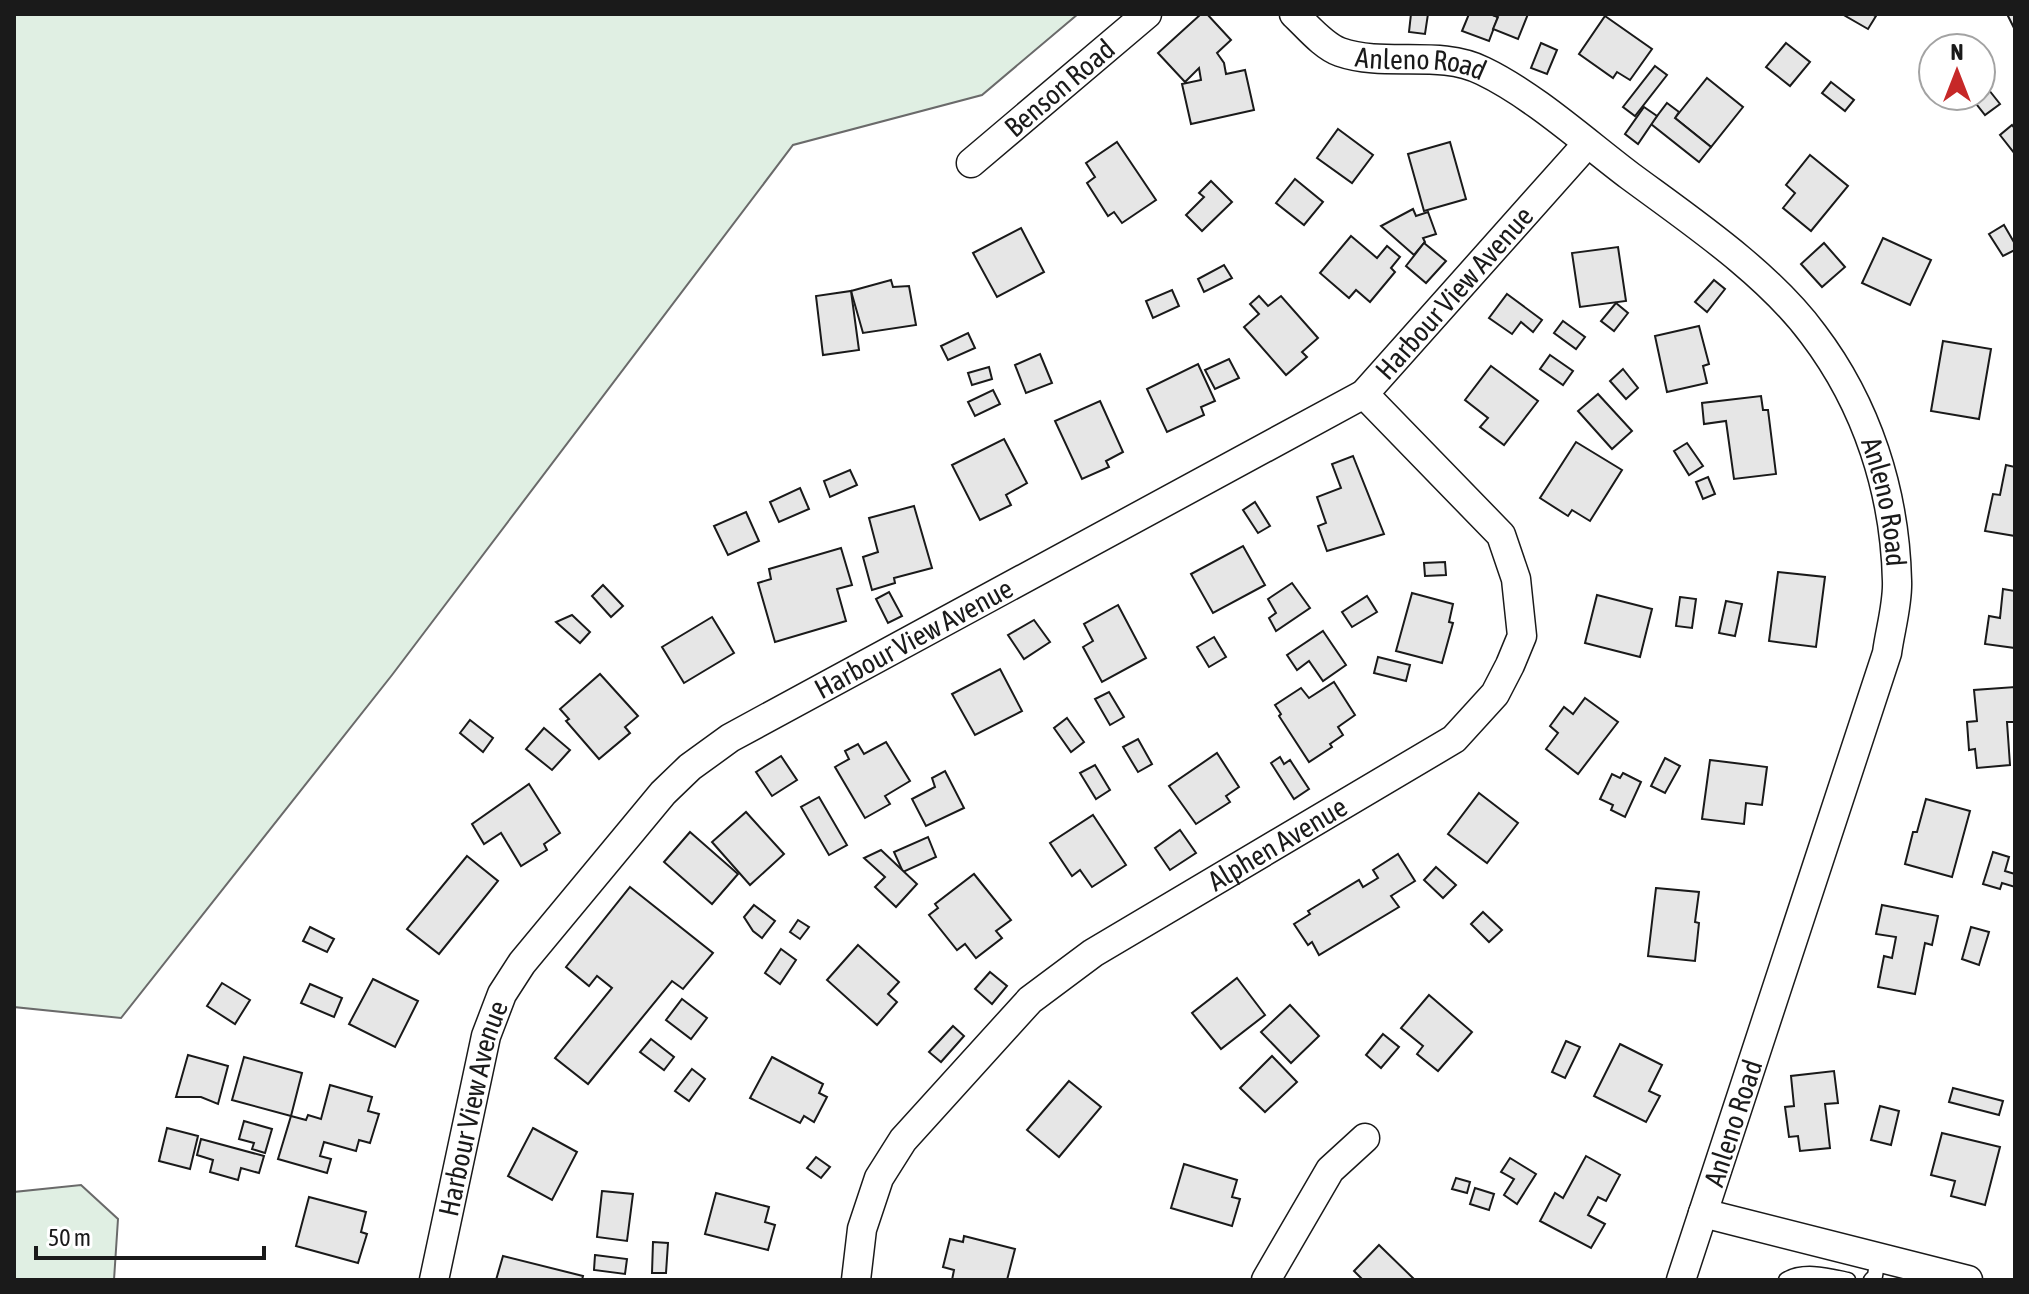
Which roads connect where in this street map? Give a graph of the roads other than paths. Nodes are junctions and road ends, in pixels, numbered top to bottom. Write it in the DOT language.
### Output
graph roads {
  1 [pos="1147,14"];
  2 [pos="1294,14"];
  3 [pos="1587,144"];
  4 [pos="971,163"];
  5 [pos="1364,394"];
  6 [pos="1365,1138"];
  7 [pos="1703,1213"];
  8 [pos="1874,1268"];
  9 [pos="1961,1279"];
  10 [pos="434,1280"];
  11 [pos="856,1280"];
  12 [pos="1266,1280"];
  13 [pos="1681,1280"];
  14 [pos="1786,1280"];
  15 [pos="1848,1280"];
  1 -- 4 [label="street, Benson Road"];
  2 -- 3 [label="street, Anleno Road"];
  3 -- 5 [label="street, Harbour View Avenue"];
  3 -- 7 [label="street, Anleno Road"];
  5 -- 10 [label="street, Harbour View Avenue"];
  5 -- 11 [label="street, Alphen Avenue"];
  6 -- 12 [label="street"];
  7 -- 8 [label="street"];
  7 -- 13 [label="street, Anleno Road"];
  8 -- 9 [label="street"];
  14 -- 15 [label="lane"];
}
